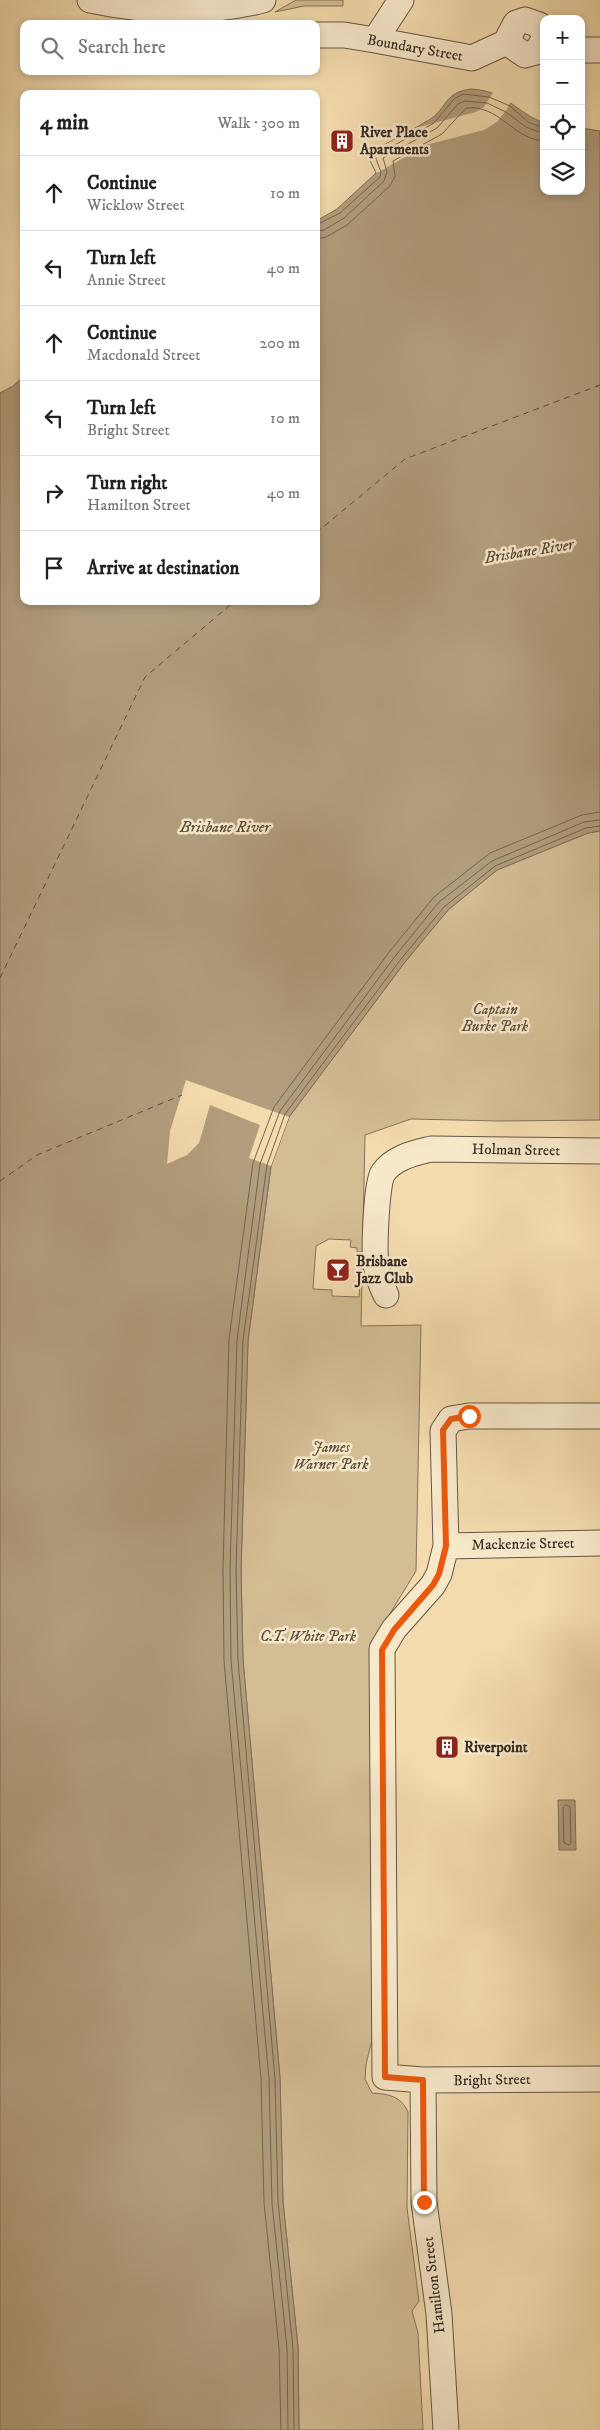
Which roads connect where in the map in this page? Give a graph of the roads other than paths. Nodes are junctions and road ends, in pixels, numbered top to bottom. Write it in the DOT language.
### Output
graph roads {
  1 [pos="263,0"];
  2 [pos="401,0"];
  3 [pos="95,1"];
  4 [pos="150,11"];
  5 [pos="109,20"];
  6 [pos="540,27"];
  7 [pos="320,35"];
  8 [pos="375,40"];
  9 [pos="510,41"];
  10 [pos="540,47"];
  11 [pos="585,50"];
  12 [pos="600,50"];
  13 [pos="600,1151"];
  14 [pos="386,1295"];
  15 [pos="600,1416"];
  16 [pos="600,1543"];
  17 [pos="446,1546"];
  18 [pos="600,2079"];
  19 [pos="423,2080"];
  20 [pos="446,2430"];
  1 -- 4 [label="street"];
  2 -- 8 [label="street"];
  3 -- 4 [label="street"];
  3 -- 5 [label="street"];
  6 -- 9 [label="street"];
  7 -- 8 [label="street, Boundary Street"];
  8 -- 9 [label="street, Boundary Street"];
  9 -- 10 [label="street"];
  11 -- 12 [label="street"];
  13 -- 14 [label="street, Holman Street"];
  15 -- 17 [label="street"];
  16 -- 17 [label="street, Mackenzie Street"];
  17 -- 19 [label="street, Bright Street"];
  18 -- 19 [label="street, Bright Street"];
  19 -- 20 [label="street, Hamilton Street"];
}
